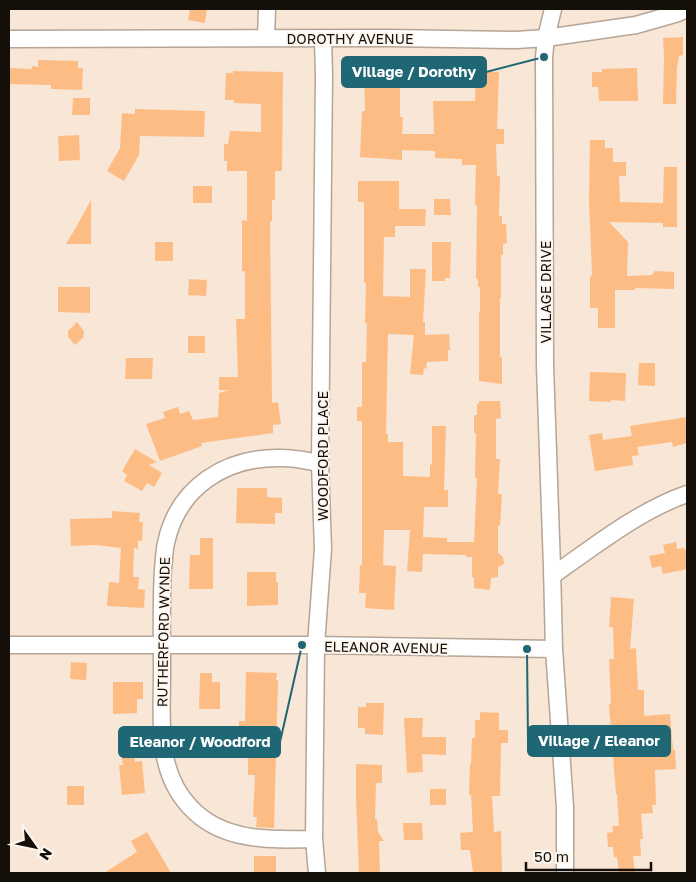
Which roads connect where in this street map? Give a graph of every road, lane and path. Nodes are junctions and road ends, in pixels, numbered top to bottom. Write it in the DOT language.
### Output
graph roads {
  1 [pos="267,9"];
  2 [pos="553,9"];
  3 [pos="687,9"];
  4 [pos="266,38"];
  5 [pos="324,38"];
  6 [pos="546,38"];
  7 [pos="9,39"];
  8 [pos="320,463"];
  9 [pos="687,494"];
  10 [pos="552,576"];
  11 [pos="9,645"];
  12 [pos="162,645"];
  13 [pos="316,645"];
  14 [pos="554,649"];
  15 [pos="314,839"];
  16 [pos="317,873"];
  17 [pos="565,873"];
  1 -- 4 [label="street"];
  2 -- 6 [label="street, VILLAGE DRIVE"];
  3 -- 6 [label="street, DOROTHY AVENUE"];
  4 -- 5 [label="street, DOROTHY AVENUE"];
  4 -- 7 [label="street, DOROTHY AVENUE"];
  5 -- 6 [label="street, DOROTHY AVENUE"];
  5 -- 8 [label="street, WOODFORD PLACE"];
  6 -- 10 [label="street, VILLAGE DRIVE"];
  8 -- 12 [label="street, RUTHERFORD WYNDE"];
  8 -- 13 [label="street, WOODFORD PLACE"];
  9 -- 10 [label="street"];
  10 -- 14 [label="street, VILLAGE DRIVE"];
  11 -- 12 [label="street, ELEANOR AVENUE"];
  12 -- 13 [label="street, ELEANOR AVENUE"];
  12 -- 15 [label="street, RUTHERFORD WYNDE"];
  13 -- 14 [label="street, ELEANOR AVENUE"];
  13 -- 15 [label="street, WOODFORD PLACE"];
  14 -- 17 [label="street, VILLAGE DRIVE"];
  15 -- 16 [label="street, WOODFORD PLACE"];
}
